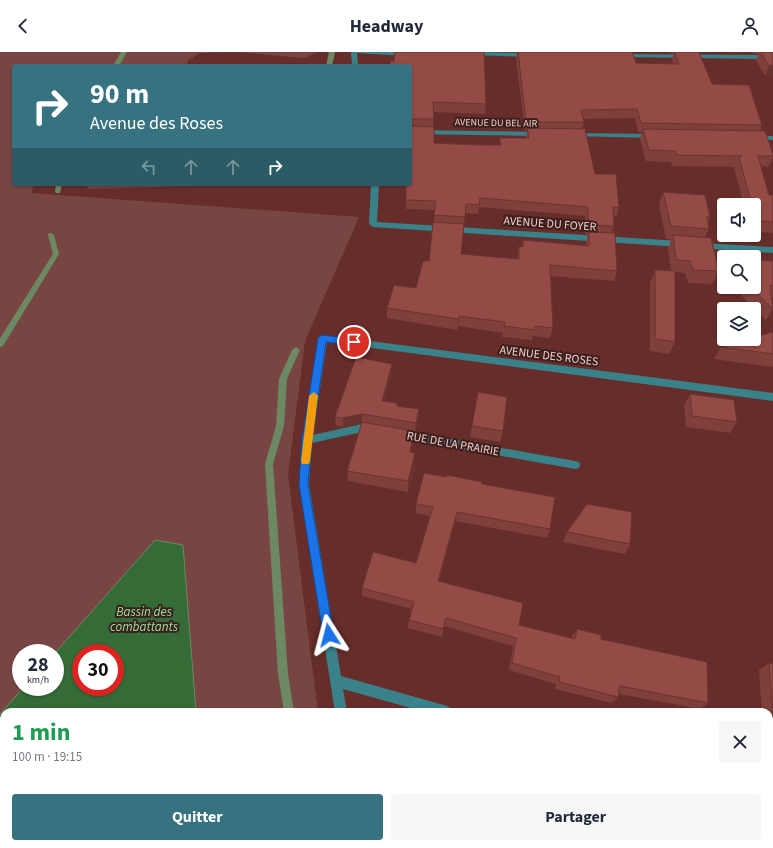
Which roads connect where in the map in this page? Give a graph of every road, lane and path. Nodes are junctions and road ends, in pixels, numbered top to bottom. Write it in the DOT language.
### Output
graph roads {
  1 [pos="354,52"];
  2 [pos="359,52"];
  3 [pos="417,54"];
  4 [pos="464,54"];
  5 [pos="535,55"];
  6 [pos="615,56"];
  7 [pos="773,57"];
  8 [pos="355,64"];
  9 [pos="412,132"];
  10 [pos="544,134"];
  11 [pos="568,134"];
  12 [pos="662,136"];
  13 [pos="749,137"];
  14 [pos="773,138"];
  15 [pos="375,186"];
  16 [pos="773,250"];
  17 [pos="773,397"];
  18 [pos="307,440"];
  19 [pos="575,465"];
  20 [pos="336,681"];
  21 [pos="340,708"];
  22 [pos="433,708"];
  1 -- 8 [label="street"];
  2 -- 3 [label="street"];
  4 -- 5 [label="street"];
  6 -- 7 [label="street"];
  9 -- 10 [label="street, AVENUE DU BEL AIR"];
  11 -- 12 [label="street"];
  13 -- 14 [label="street"];
  15 -- 16 [label="street, AVENUE DU FOYER"];
  17 -- 18 [label="street, AVENUE DES ROSES"];
  18 -- 19 [label="street, RUE DE LA PRAIRIE"];
  18 -- 20 [label="street"];
  20 -- 21 [label="street"];
  20 -- 22 [label="street"];
}
